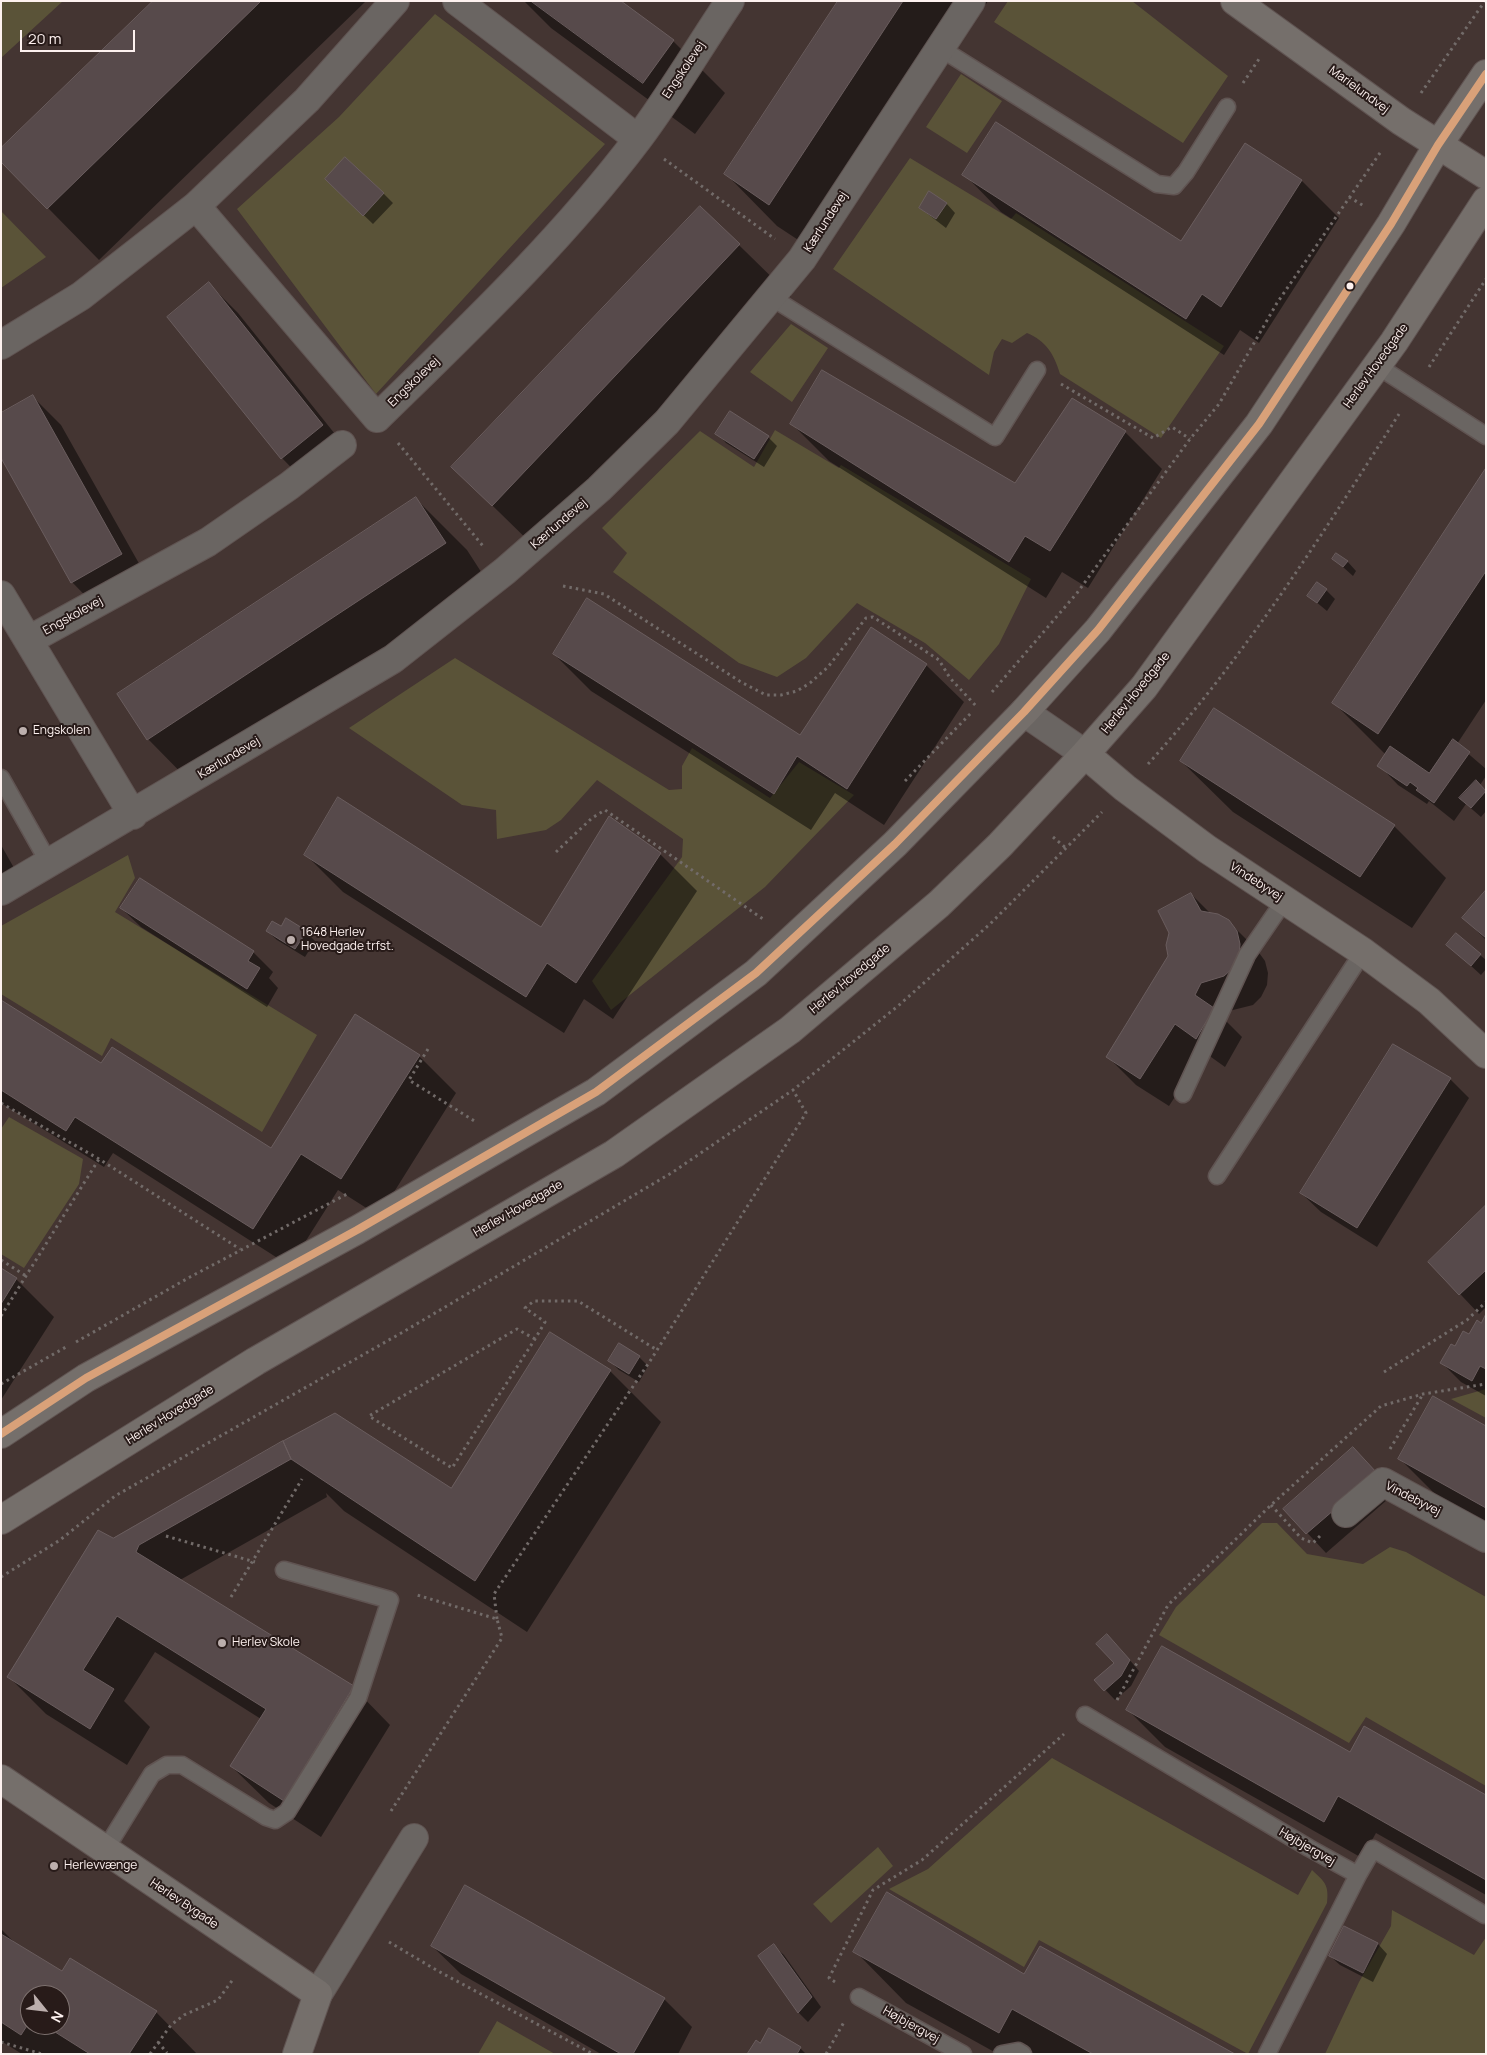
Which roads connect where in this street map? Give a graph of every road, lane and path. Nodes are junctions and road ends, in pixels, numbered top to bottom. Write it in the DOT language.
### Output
graph roads {
  1 [pos="395,1"];
  2 [pos="457,1"];
  3 [pos="730,1"];
  4 [pos="971,1"];
  5 [pos="1235,1"];
  6 [pos="1484,1"];
  7 [pos="1278,32"];
  8 [pos="940,48"];
  9 [pos="1486,74"];
  10 [pos="1227,107"];
  11 [pos="1401,121"];
  12 [pos="638,139"];
  13 [pos="1438,145"];
  14 [pos="1486,175"];
  15 [pos="1486,201"];
  16 [pos="196,206"];
  17 [pos="802,259"];
  18 [pos="771,297"];
  19 [pos="1,345"];
  20 [pos="1376,365"];
  21 [pos="1036,370"];
  22 [pos="377,418"];
  23 [pos="1486,436"];
  24 [pos="1190,439"];
  25 [pos="342,445"];
  26 [pos="504,571"];
  27 [pos="562,586"];
  28 [pos="1,595"];
  29 [pos="29,640"];
  30 [pos="988,696"];
  31 [pos="983,702"];
  32 [pos="977,708"];
  33 [pos="1024,712"];
  34 [pos="1085,754"];
  35 [pos="1,778"];
  36 [pos="899,787"];
  37 [pos="133,814"];
  38 [pos="556,852"];
  39 [pos="49,863"];
  40 [pos="1,891"];
  41 [pos="1284,901"];
  42 [pos="771,912"];
  43 [pos="764,919"];
  44 [pos="757,925"];
  45 [pos="1363,952"];
  46 [pos="428,1049"];
  47 [pos="1486,1054"];
  48 [pos="793,1090"];
  49 [pos="1183,1094"];
  50 [pos="1,1103"];
  51 [pos="472,1128"];
  52 [pos="99,1159"];
  53 [pos="1217,1176"];
  54 [pos="348,1193"];
  55 [pos="240,1249"];
  56 [pos="1,1260"];
  57 [pos="26,1276"];
  58 [pos="1486,1302"];
  59 [pos="1,1316"];
  60 [pos="535,1339"];
  61 [pos="657,1350"];
  62 [pos="1384,1372"];
  63 [pos="1,1384"];
  64 [pos="1486,1384"];
  65 [pos="1,1434"];
  66 [pos="302,1479"];
  67 [pos="1383,1482"];
  68 [pos="1271,1505"];
  69 [pos="1346,1513"];
  70 [pos="1,1520"];
  71 [pos="166,1536"];
  72 [pos="1486,1538"];
  73 [pos="254,1561"];
  74 [pos="284,1570"];
  75 [pos="231,1597"];
  76 [pos="390,1600"];
  77 [pos="497,1619"];
  78 [pos="1086,1715"];
  79 [pos="1,1779"];
  80 [pos="414,1838"];
  81 [pos="105,1850"];
  82 [pos="1358,1875"];
  83 [pos="1485,1914"];
  84 [pos="360,1924"];
  85 [pos="253,1950"];
  86 [pos="318,1994"];
  87 [pos="859,1997"];
  88 [pos="1,2042"];
  89 [pos="158,2042"];
  90 [pos="167,2053"];
  91 [pos="42,2054"];
  92 [pos="150,2054"];
  93 [pos="297,2054"];
  94 [pos="593,2054"];
  95 [pos="963,2054"];
  96 [pos="1002,2054"];
  97 [pos="1023,2054"];
  98 [pos="1267,2054"];
  1 -- 16 [label="street"];
  2 -- 12 [label="street"];
  3 -- 12 [label="street, Engskolevej"];
  4 -- 8 [label="street, Kærlundevej"];
  5 -- 7 [label="main road, Marielundvej"];
  6 -- 11 [label="path"];
  7 -- 10 [label="path"];
  7 -- 11 [label="main road, Marielundvej"];
  8 -- 10 [label="lane"];
  8 -- 17 [label="street, Kærlundevej"];
  9 -- 13 [label="main road"];
  11 -- 13 [label="main road, Marielundvej"];
  11 -- 24 [label="path"];
  12 -- 17 [label="path"];
  12 -- 22 [label="street, Engskolevej"];
  13 -- 14 [label="main road, Marielundvej"];
  13 -- 33 [label="main road"];
  15 -- 20 [label="main road, Herlev Hovedgade"];
  16 -- 19 [label="street"];
  16 -- 22 [label="street, Engskolevej"];
  17 -- 18 [label="street, Kærlundevej"];
  18 -- 21 [label="lane"];
  18 -- 26 [label="street, Kærlundevej"];
  20 -- 23 [label="lane"];
  20 -- 34 [label="main road, Herlev Hovedgade"];
  21 -- 24 [label="path"];
  22 -- 26 [label="path"];
  24 -- 30 [label="path"];
  25 -- 29 [label="street, Engskolevej"];
  26 -- 37 [label="street, Kærlundevej"];
  27 -- 32 [label="path"];
  28 -- 29 [label="street, Engskolevej"];
  29 -- 37 [label="street, Engskolevej"];
  31 -- 32 [label="path"];
  32 -- 36 [label="path"];
  33 -- 34 [label="street, Vindebyvej"];
  33 -- 65 [label="main road"];
  34 -- 41 [label="main road, Vindebyvej"];
  34 -- 70 [label="main road, Herlev Hovedgade"];
  35 -- 39 [label="lane"];
  37 -- 39 [label="street, Kærlundevej"];
  38 -- 43 [label="path"];
  39 -- 40 [label="street, Kærlundevej"];
  41 -- 45 [label="main road, Vindebyvej"];
  41 -- 49 [label="lane"];
  42 -- 43 [label="path"];
  43 -- 44 [label="path"];
  45 -- 47 [label="main road, Vindebyvej"];
  45 -- 53 [label="lane"];
  46 -- 51 [label="path"];
  48 -- 61 [label="path"];
  50 -- 52 [label="path"];
  52 -- 55 [label="path"];
  52 -- 57 [label="path"];
  54 -- 55 [label="path"];
  55 -- 63 [label="path"];
  56 -- 57 [label="path"];
  57 -- 59 [label="path"];
  58 -- 62 [label="path"];
  60 -- 60 [label="path"];
  60 -- 61 [label="path"];
  61 -- 77 [label="path"];
  64 -- 67 [label="path"];
  66 -- 73 [label="path"];
  67 -- 69 [label="street, Vindebyvej"];
  67 -- 72 [label="street, Vindebyvej"];
  68 -- 69 [label="path"];
  71 -- 73 [label="path"];
  73 -- 74 [label="path"];
  73 -- 75 [label="path"];
  74 -- 76 [label="lane"];
  76 -- 77 [label="path"];
  76 -- 81 [label="lane"];
  77 -- 80 [label="path"];
  78 -- 82 [label="lane, Højbjergvej"];
  79 -- 81 [label="main road, Herlev Bygade"];
  80 -- 84 [label="street"];
  81 -- 85 [label="main road, Herlev Bygade"];
  82 -- 83 [label="lane"];
  82 -- 98 [label="lane"];
  84 -- 86 [label="street"];
  84 -- 94 [label="path"];
  85 -- 86 [label="main road, Herlev Bygade"];
  85 -- 89 [label="path"];
  86 -- 93 [label="main road"];
  87 -- 95 [label="lane, Højbjergvej"];
  88 -- 91 [label="path"];
  89 -- 90 [label="path"];
  89 -- 92 [label="path"];
  96 -- 97 [label="lane"];
}
